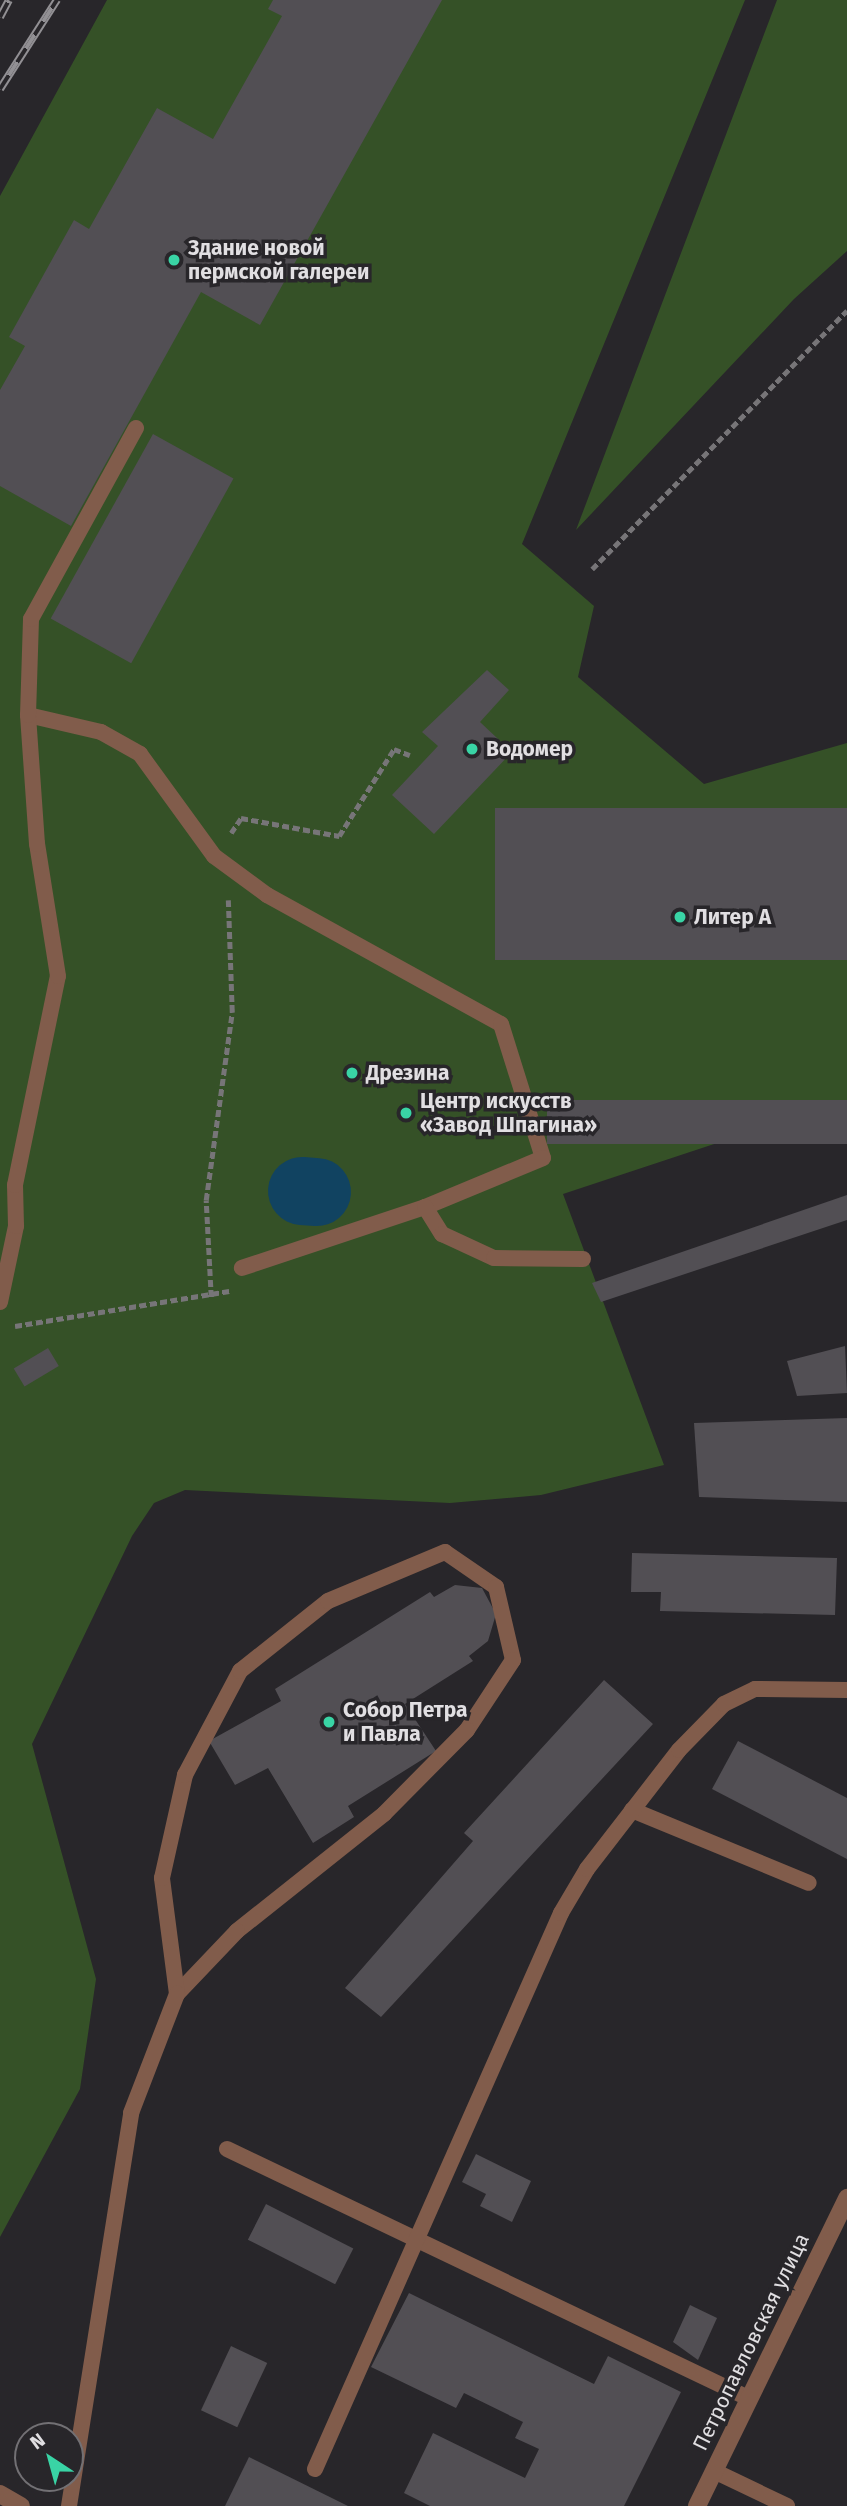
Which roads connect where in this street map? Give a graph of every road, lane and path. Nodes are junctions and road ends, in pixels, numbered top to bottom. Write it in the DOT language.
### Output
graph roads {
  1 [pos="847,310"];
  2 [pos="136,428"];
  3 [pos="592,569"];
  4 [pos="28,715"];
  5 [pos="410,755"];
  6 [pos="249,818"];
  7 [pos="214,856"];
  8 [pos="425,1207"];
  9 [pos="583,1259"];
  10 [pos="242,1268"];
  11 [pos="211,1297"];
  12 [pos="0,1302"];
  13 [pos="11,1326"];
  14 [pos="847,1689"];
  15 [pos="632,1810"];
  16 [pos="809,1883"];
  17 [pos="177,1994"];
  18 [pos="227,2149"];
  19 [pos="847,2198"];
  20 [pos="415,2240"];
  21 [pos="748,2398"];
  22 [pos="315,2469"];
  23 [pos="714,2471"];
  24 [pos="0,2494"];
  25 [pos="21,2506"];
  26 [pos="69,2506"];
  27 [pos="697,2506"];
  28 [pos="787,2506"];
  1 -- 3 [label="path"];
  2 -- 4 [label="lane"];
  4 -- 7 [label="lane"];
  4 -- 12 [label="lane"];
  5 -- 6 [label="path"];
  7 -- 8 [label="lane"];
  7 -- 11 [label="path"];
  8 -- 9 [label="lane"];
  8 -- 10 [label="lane"];
  10 -- 11 [label="path"];
  11 -- 13 [label="path"];
  14 -- 15 [label="lane"];
  15 -- 16 [label="lane"];
  15 -- 20 [label="lane"];
  17 -- 17 [label="lane"];
  17 -- 26 [label="lane"];
  18 -- 20 [label="lane"];
  19 -- 21 [label="street, Петропавловская улица"];
  20 -- 21 [label="lane"];
  20 -- 22 [label="lane"];
  21 -- 23 [label="street, Петропавловская улица"];
  23 -- 27 [label="street, Петропавловская улица"];
  23 -- 28 [label="lane"];
  24 -- 25 [label="street"];
}
